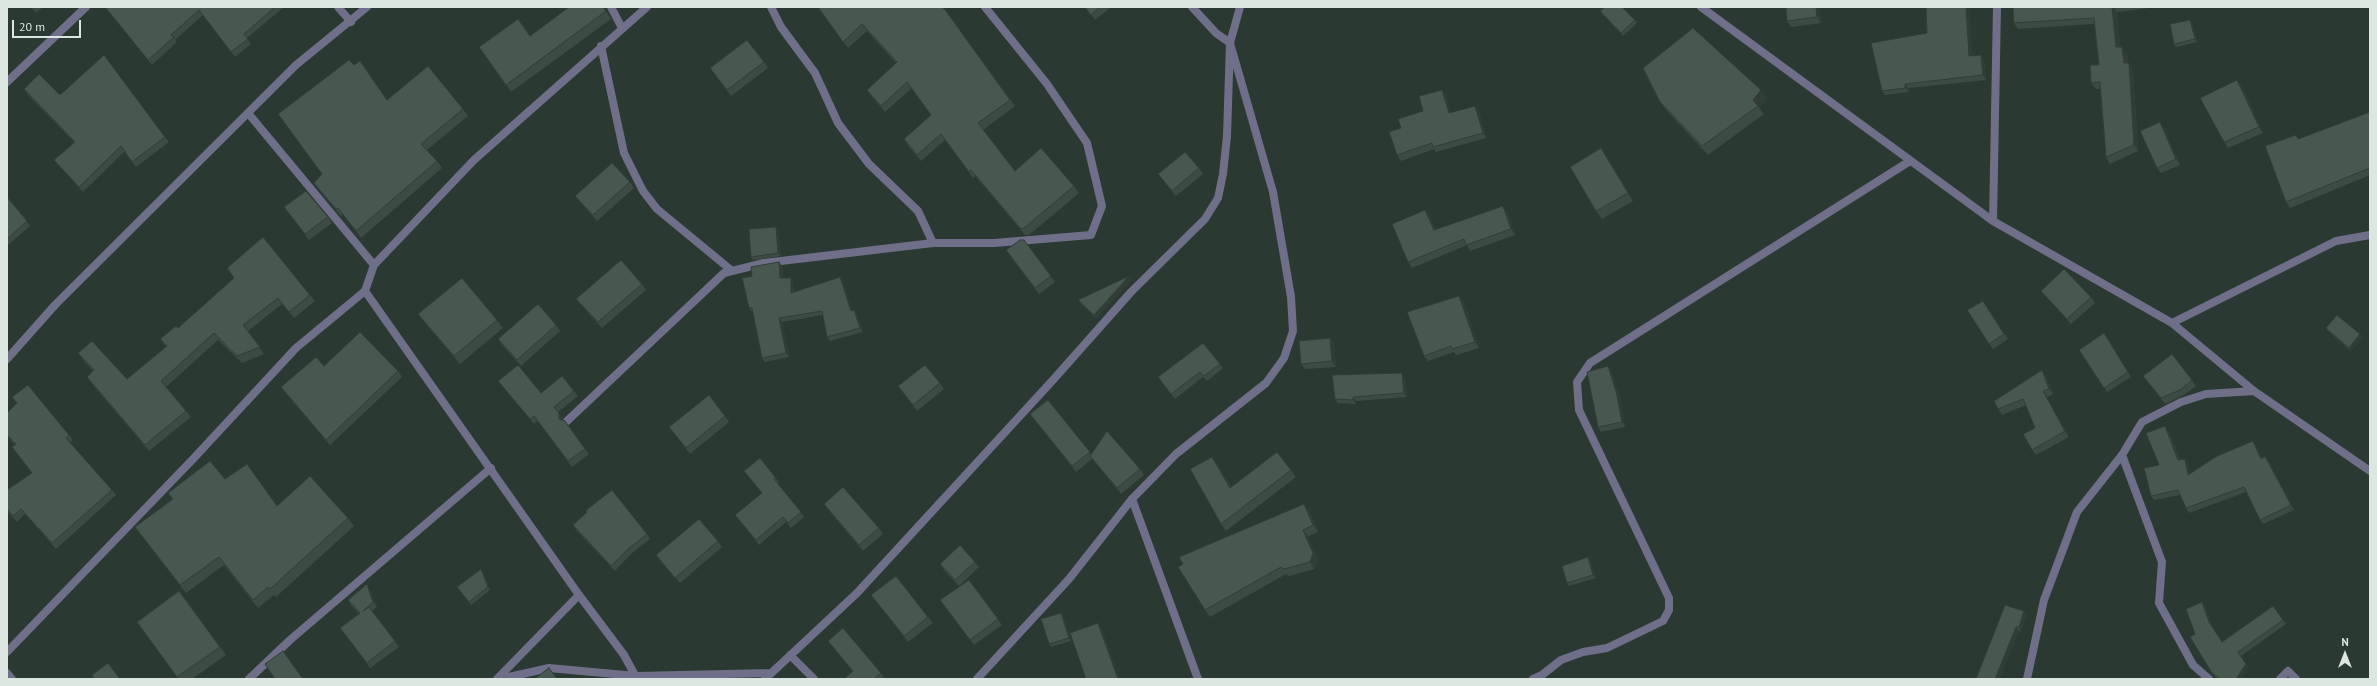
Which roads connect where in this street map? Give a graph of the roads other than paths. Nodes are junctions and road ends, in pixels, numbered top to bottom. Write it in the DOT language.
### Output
graph roads {
  1 [pos="86,7"];
  2 [pos="338,7"];
  3 [pos="367,7"];
  4 [pos="610,7"];
  5 [pos="647,7"];
  6 [pos="771,7"];
  7 [pos="985,7"];
  8 [pos="1192,7"];
  9 [pos="1240,7"];
  10 [pos="1701,7"];
  11 [pos="1997,7"];
  12 [pos="350,22"];
  13 [pos="622,28"];
  14 [pos="1230,43"];
  15 [pos="601,46"];
  16 [pos="7,82"];
  17 [pos="248,113"];
  18 [pos="1910,161"];
  19 [pos="1993,221"];
  20 [pos="2370,235"];
  21 [pos="933,243"];
  22 [pos="374,265"];
  23 [pos="731,270"];
  24 [pos="364,291"];
  25 [pos="2172,323"];
  26 [pos="7,359"];
  27 [pos="2254,391"];
  28 [pos="567,421"];
  29 [pos="2122,456"];
  30 [pos="491,468"];
  31 [pos="2370,472"];
  32 [pos="1132,499"];
  33 [pos="579,595"];
  34 [pos="7,652"];
  35 [pos="790,655"];
  36 [pos="7,673"];
  37 [pos="768,676"];
  38 [pos="636,677"];
  39 [pos="12,679"];
  40 [pos="249,679"];
  41 [pos="497,679"];
  42 [pos="500,679"];
  43 [pos="814,679"];
  44 [pos="977,679"];
  45 [pos="1198,679"];
  46 [pos="1533,679"];
  47 [pos="2027,679"];
  48 [pos="2210,679"];
  49 [pos="2280,679"];
  50 [pos="2296,679"];
  1 -- 16 [label="street"];
  2 -- 12 [label="street"];
  3 -- 12 [label="street"];
  4 -- 13 [label="street"];
  5 -- 13 [label="street"];
  6 -- 21 [label="street"];
  7 -- 21 [label="street"];
  8 -- 14 [label="street"];
  9 -- 14 [label="street"];
  10 -- 18 [label="street"];
  11 -- 19 [label="street"];
  12 -- 17 [label="street"];
  13 -- 15 [label="street"];
  14 -- 32 [label="street"];
  14 -- 35 [label="street"];
  15 -- 22 [label="street"];
  15 -- 23 [label="street"];
  17 -- 22 [label="street"];
  17 -- 26 [label="street"];
  18 -- 19 [label="street"];
  18 -- 46 [label="street"];
  19 -- 25 [label="street"];
  20 -- 25 [label="street"];
  21 -- 23 [label="street"];
  22 -- 24 [label="street"];
  23 -- 28 [label="street"];
  24 -- 30 [label="street"];
  24 -- 34 [label="street"];
  25 -- 27 [label="street"];
  27 -- 29 [label="street"];
  27 -- 31 [label="street"];
  29 -- 47 [label="street"];
  29 -- 48 [label="street"];
  30 -- 33 [label="street"];
  30 -- 40 [label="street"];
  32 -- 44 [label="street"];
  32 -- 45 [label="street"];
  33 -- 38 [label="street"];
  33 -- 41 [label="street"];
  35 -- 37 [label="street"];
  35 -- 43 [label="street"];
  36 -- 39 [label="street"];
  37 -- 38 [label="street"];
  38 -- 42 [label="street"];
  49 -- 50 [label="street"];
}
